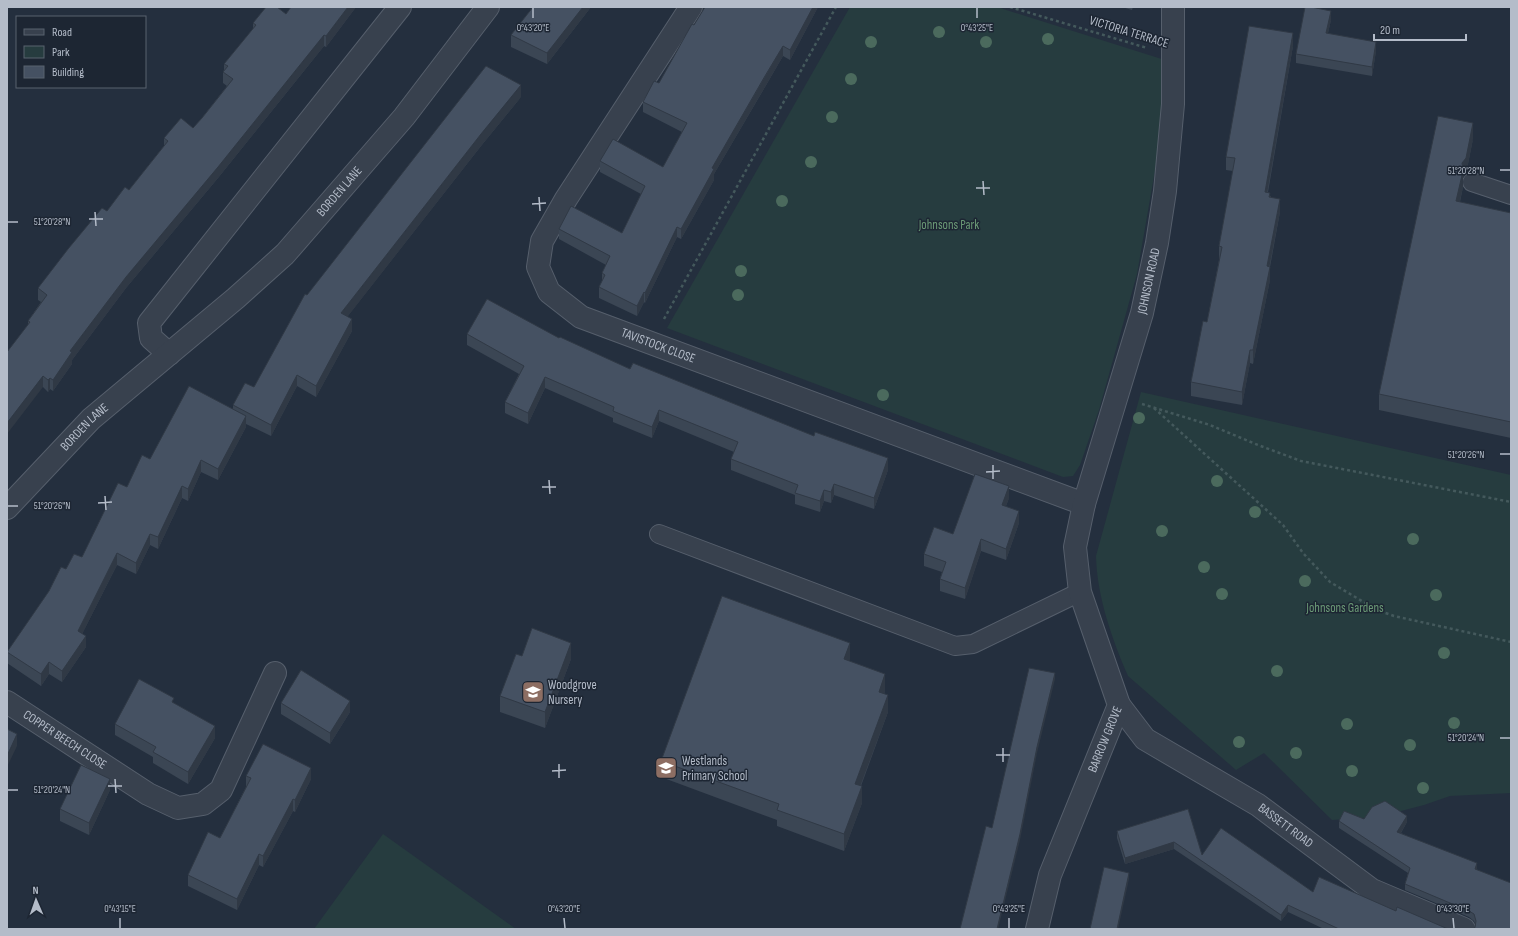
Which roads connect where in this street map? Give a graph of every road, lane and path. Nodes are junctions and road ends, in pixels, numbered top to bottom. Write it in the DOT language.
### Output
graph roads {
  1 [pos="400,7"];
  2 [pos="488,7"];
  3 [pos="691,7"];
  4 [pos="836,7"];
  5 [pos="1010,7"];
  6 [pos="1173,7"];
  7 [pos="1174,56"];
  8 [pos="1472,182"];
  9 [pos="1511,195"];
  10 [pos="651,342"];
  11 [pos="169,354"];
  12 [pos="1117,397"];
  13 [pos="1154,408"];
  14 [pos="1511,502"];
  15 [pos="1084,504"];
  16 [pos="7,508"];
  17 [pos="659,534"];
  18 [pos="1075,547"];
  19 [pos="1080,592"];
  20 [pos="1511,642"];
  21 [pos="275,673"];
  22 [pos="7,702"];
  23 [pos="1119,705"];
  24 [pos="1037,929"];
  25 [pos="1464,929"];
  1 -- 11 [label="street"];
  2 -- 11 [label="street, BORDEN LANE"];
  3 -- 10 [label="street, TAVISTOCK CLOSE"];
  4 -- 10 [label="path"];
  5 -- 7 [label="path, VICTORIA TERRACE"];
  6 -- 7 [label="street, JOHNSON ROAD"];
  7 -- 12 [label="street, JOHNSON ROAD"];
  8 -- 9 [label="lane"];
  10 -- 15 [label="street, TAVISTOCK CLOSE"];
  11 -- 16 [label="street, BORDEN LANE"];
  12 -- 13 [label="path"];
  12 -- 15 [label="street, JOHNSON ROAD"];
  13 -- 14 [label="path"];
  13 -- 20 [label="path"];
  15 -- 18 [label="street, JOHNSON ROAD"];
  17 -- 19 [label="lane"];
  18 -- 19 [label="street, BARROW GROVE"];
  19 -- 23 [label="street, BARROW GROVE"];
  21 -- 22 [label="street, COPPER BEECH CLOSE"];
  23 -- 24 [label="street, BARROW GROVE"];
  23 -- 25 [label="street, BASSETT ROAD"];
}
